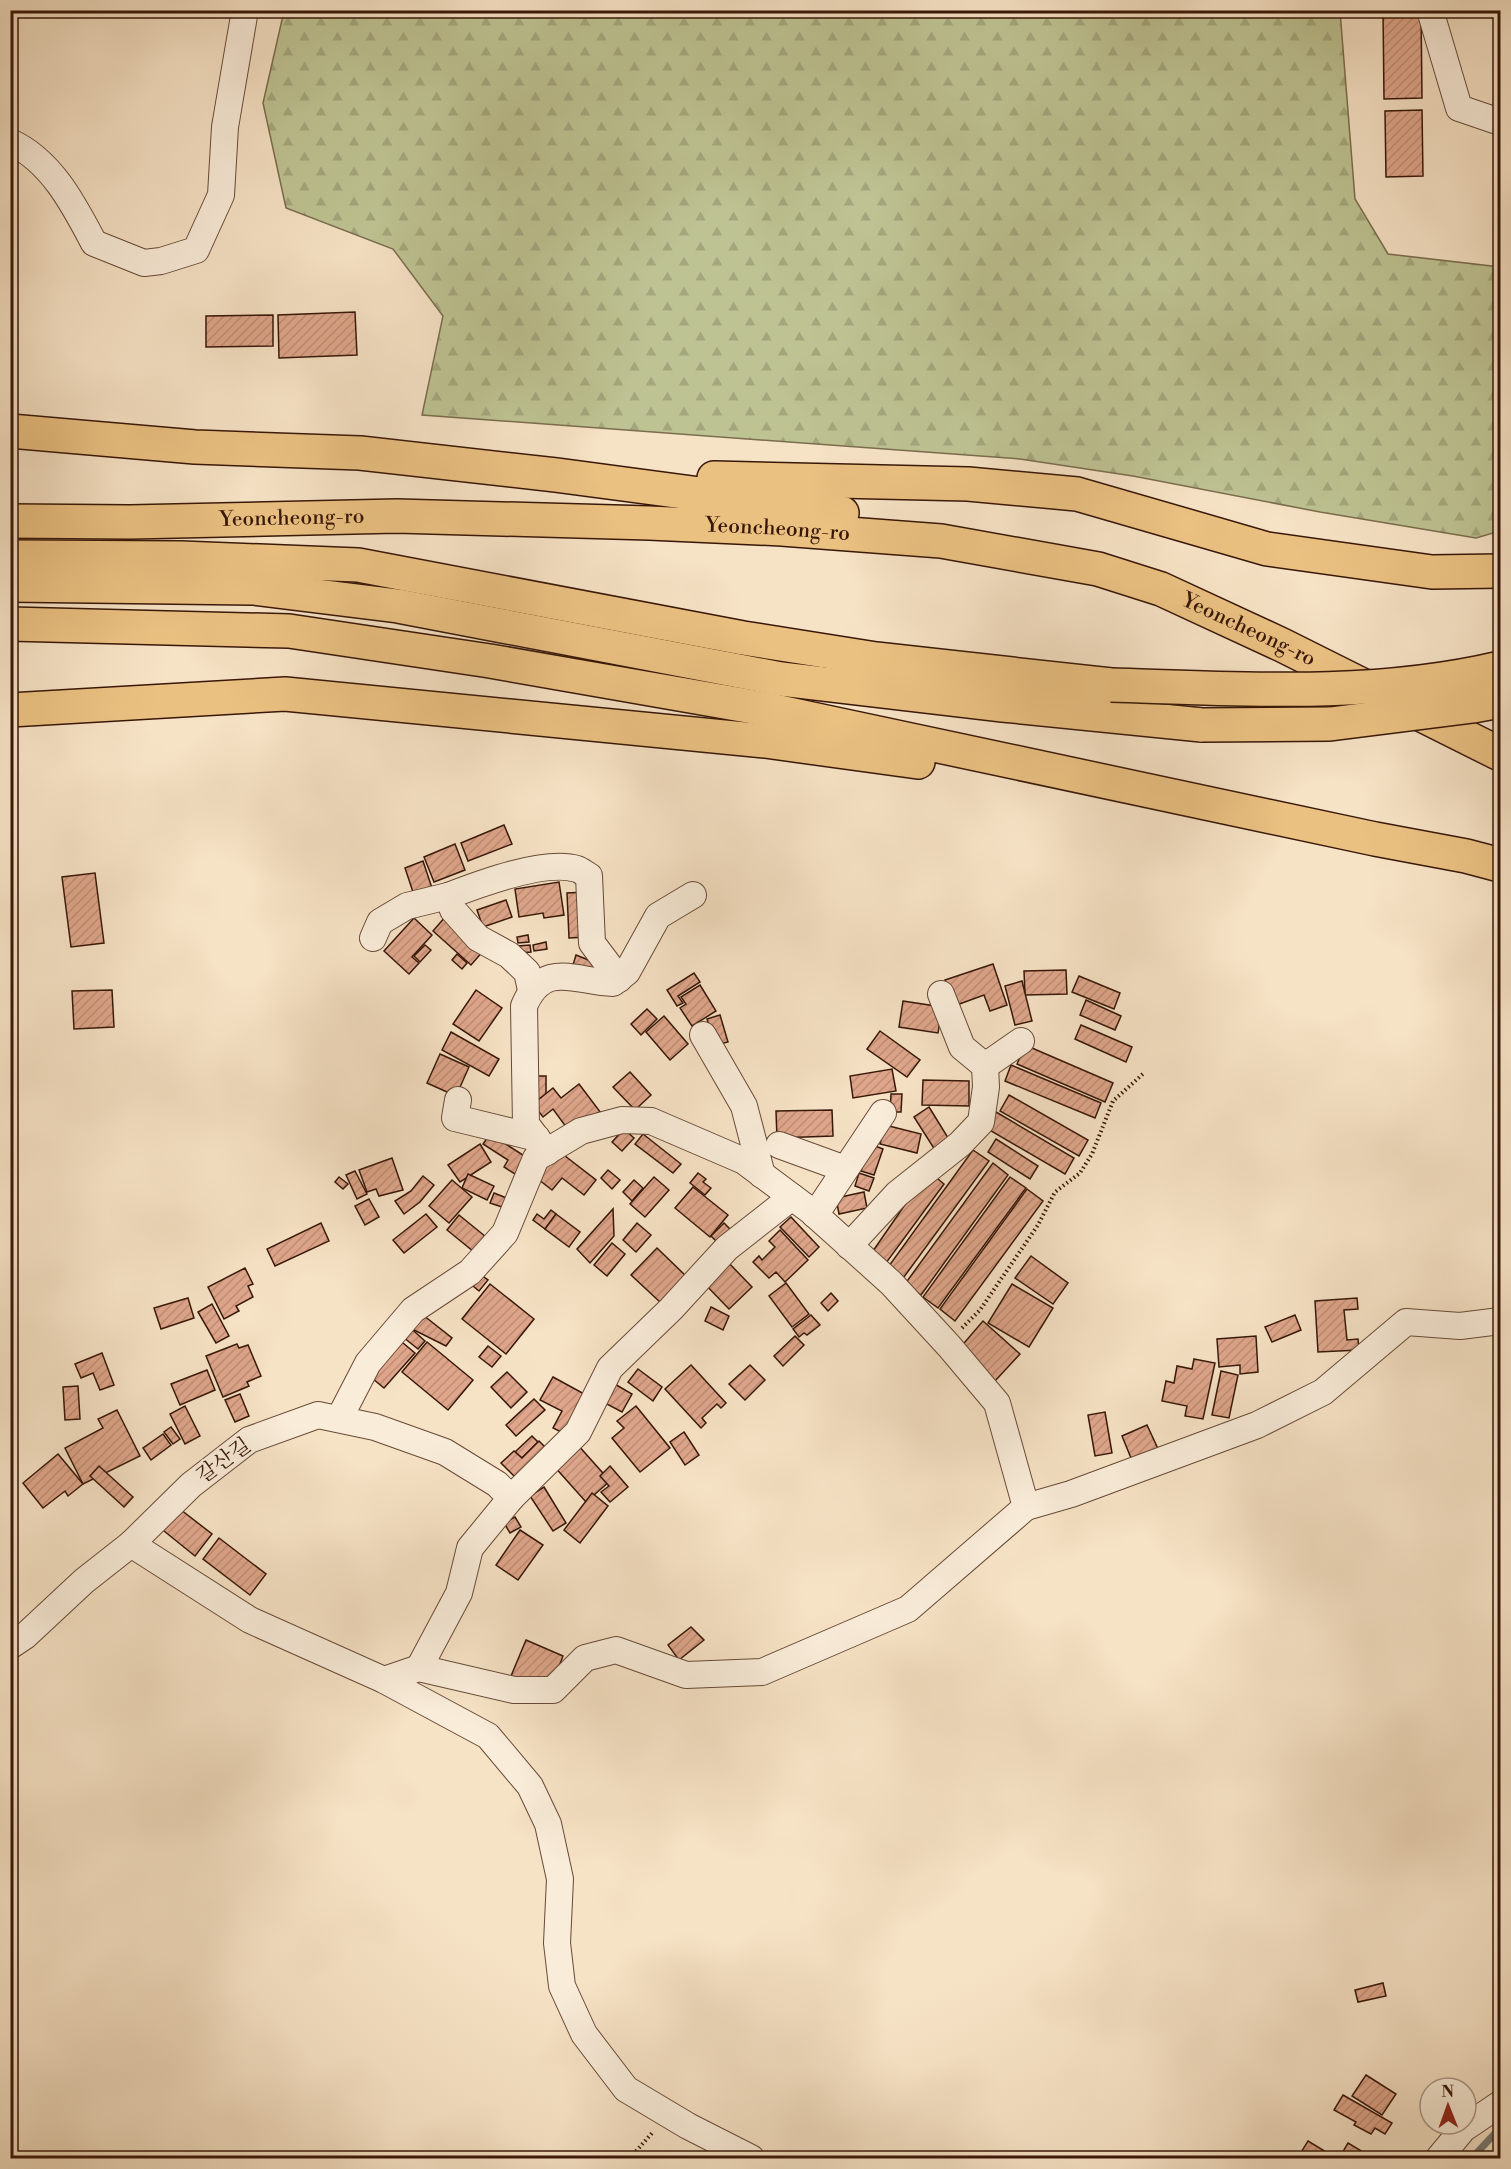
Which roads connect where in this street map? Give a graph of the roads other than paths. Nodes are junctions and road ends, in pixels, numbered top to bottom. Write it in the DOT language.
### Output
graph roads {
  1 [pos="245,10"];
  2 [pos="1430,10"];
  3 [pos="1500,118"];
  4 [pos="10,142"];
  5 [pos="10,431"];
  6 [pos="556,475"];
  7 [pos="10,521"];
  8 [pos="10,557"];
  9 [pos="1098,569"];
  10 [pos="1500,572"];
  11 [pos="10,585"];
  12 [pos="10,624"];
  13 [pos="1500,668"];
  14 [pos="1500,701"];
  15 [pos="10,710"];
  16 [pos="1500,754"];
  17 [pos="1193,800"];
  18 [pos="1500,865"];
  19 [pos="693,895"];
  20 [pos="448,896"];
  21 [pos="373,938"];
  22 [pos="619,979"];
  23 [pos="531,990"];
  24 [pos="941,994"];
  25 [pos="703,1035"];
  26 [pos="1021,1041"];
  27 [pos="985,1066"];
  28 [pos="458,1100"];
  29 [pos="883,1113"];
  30 [pos="542,1145"];
  31 [pos="779,1145"];
  32 [pos="845,1169"];
  33 [pos="762,1175"];
  34 [pos="792,1197"];
  35 [pos="815,1215"];
  36 [pos="849,1246"];
  37 [pos="1500,1321"];
  38 [pos="339,1419"];
  39 [pos="511,1498"];
  40 [pos="1026,1507"];
  41 [pos="131,1544"];
  42 [pos="10,1646"];
  43 [pos="419,1668"];
  44 [pos="384,1680"];
  45 [pos="1500,2104"];
  46 [pos="751,2158"];
  47 [pos="1439,2158"];
  1 -- 4 [label="street"];
  2 -- 3 [label="street"];
  5 -- 6 [label="highway"];
  6 -- 9 [label="highway"];
  6 -- 10 [label="highway"];
  7 -- 9 [label="highway, Yeoncheong-ro"];
  8 -- 13 [label="highway, Yeoncheong-ro, bridge"];
  9 -- 16 [label="highway, Yeoncheong-ro"];
  11 -- 14 [label="highway, bridge"];
  12 -- 17 [label="highway"];
  15 -- 17 [label="highway"];
  17 -- 18 [label="highway"];
  19 -- 22 [label="street"];
  20 -- 21 [label="street"];
  20 -- 22 [label="street"];
  20 -- 23 [label="street"];
  22 -- 23 [label="street"];
  23 -- 30 [label="street"];
  24 -- 27 [label="street"];
  25 -- 33 [label="street"];
  26 -- 27 [label="street"];
  27 -- 36 [label="street"];
  28 -- 30 [label="street"];
  29 -- 32 [label="street"];
  30 -- 33 [label="street"];
  30 -- 38 [label="street"];
  31 -- 32 [label="street"];
  32 -- 35 [label="street"];
  33 -- 34 [label="street"];
  34 -- 35 [label="street"];
  34 -- 39 [label="street"];
  35 -- 36 [label="street"];
  36 -- 40 [label="street"];
  37 -- 40 [label="street"];
  38 -- 39 [label="street, 갈산길"];
  38 -- 41 [label="street, 갈산길"];
  39 -- 43 [label="street"];
  40 -- 43 [label="street"];
  41 -- 42 [label="street, 갈산길"];
  41 -- 44 [label="street"];
  43 -- 44 [label="street"];
  44 -- 46 [label="street"];
  45 -- 47 [label="street"];
}
